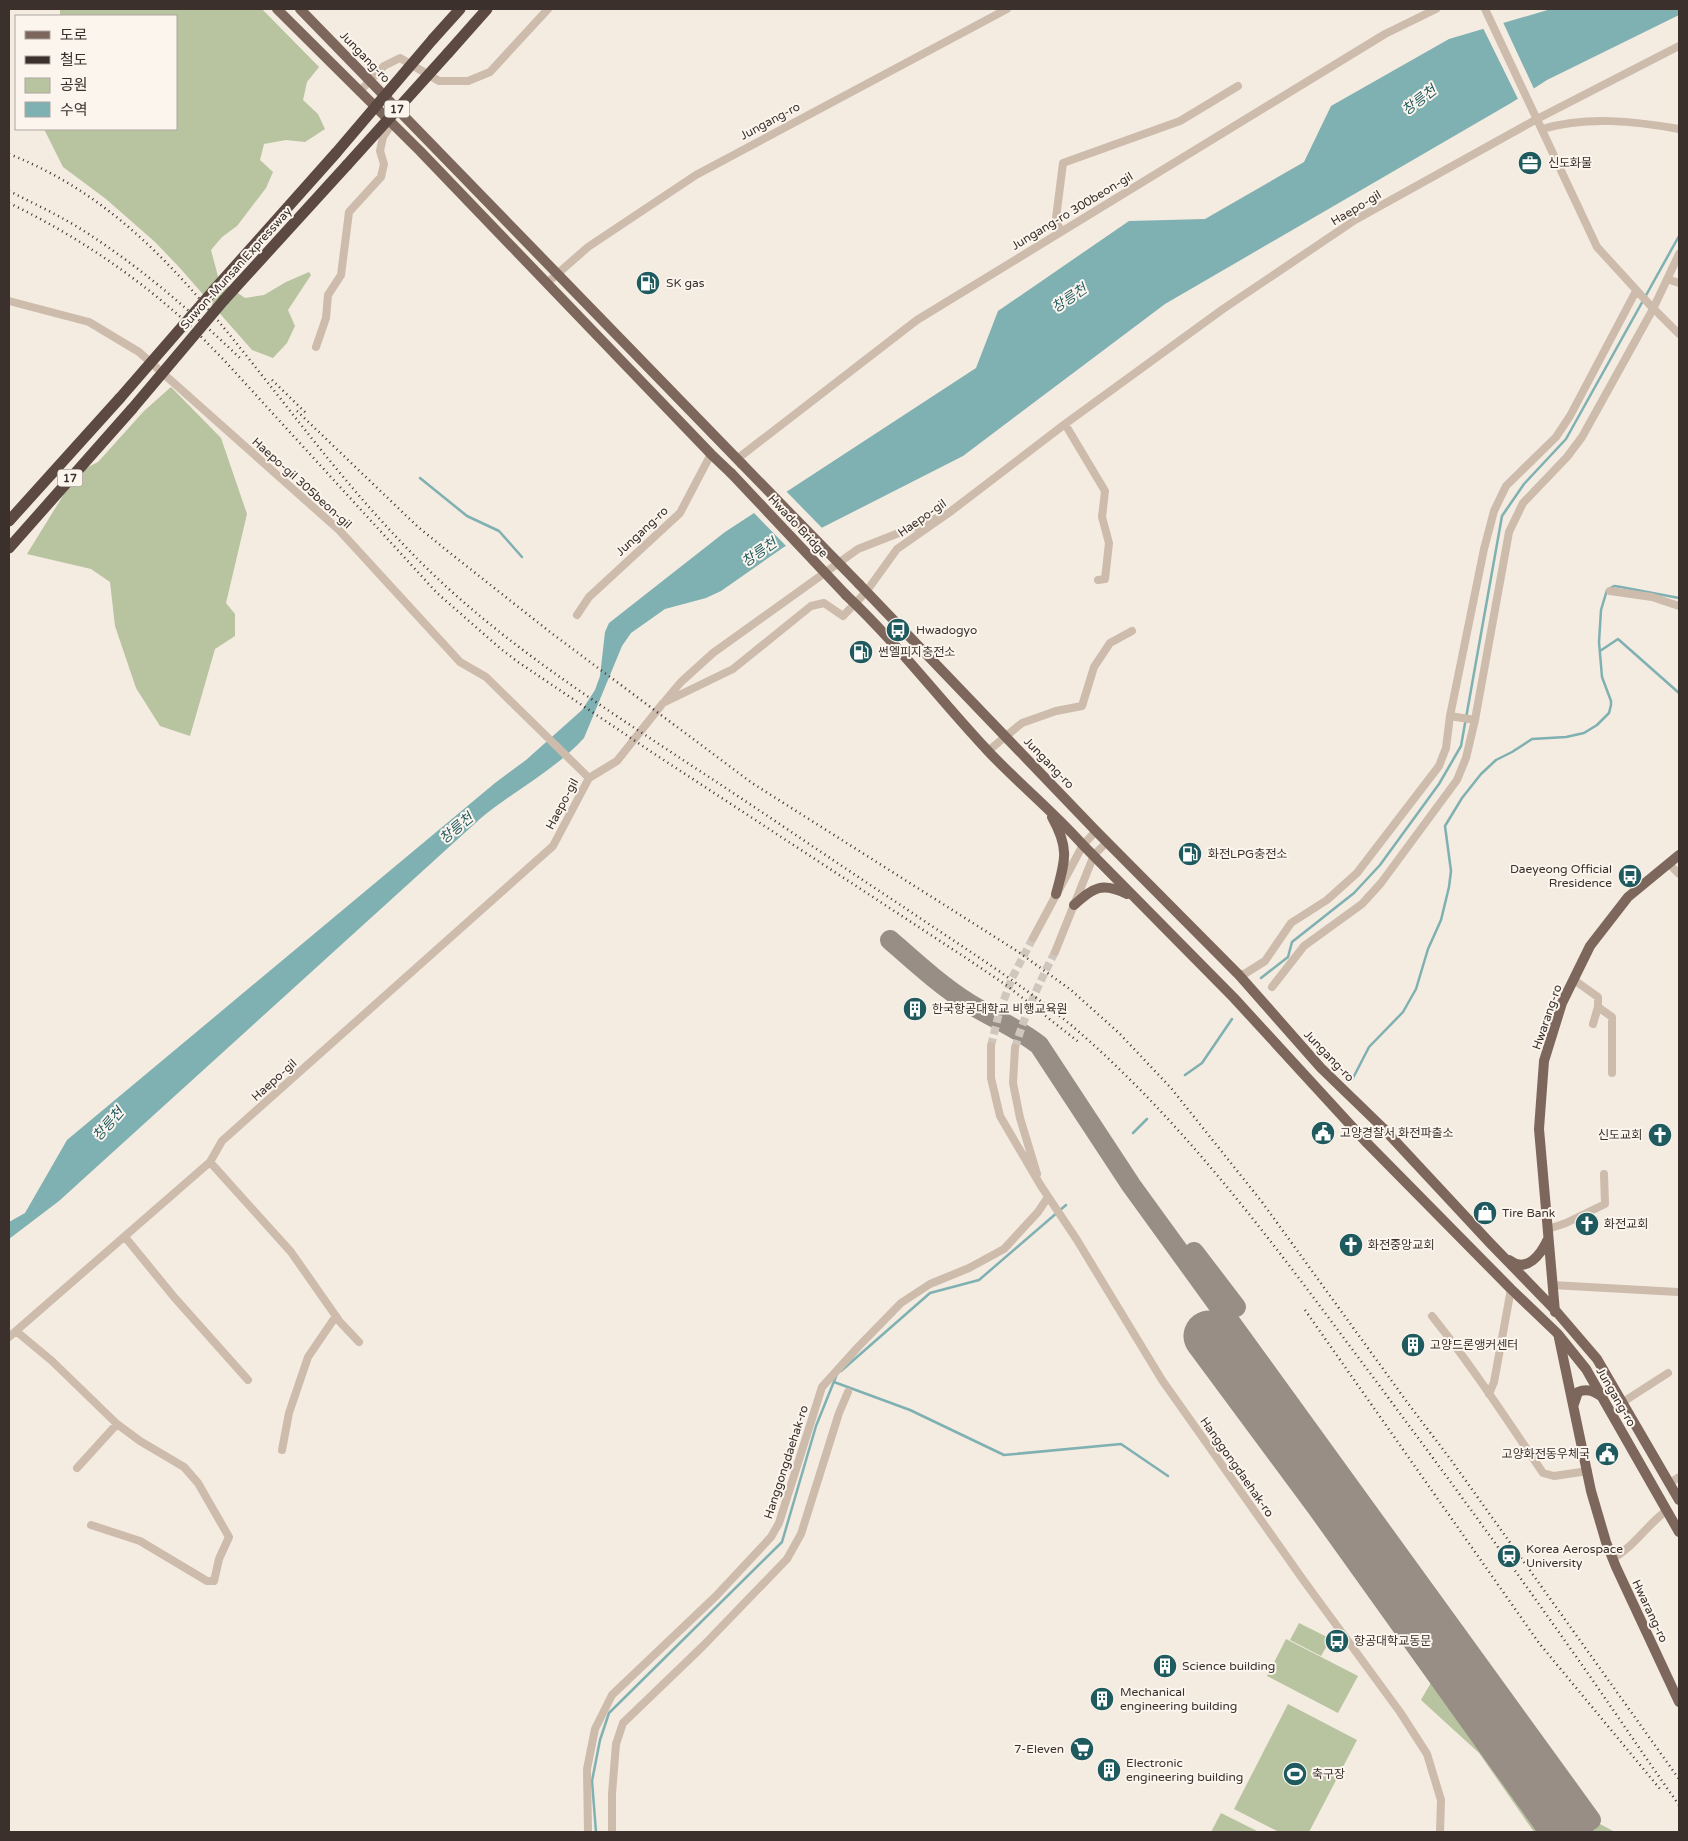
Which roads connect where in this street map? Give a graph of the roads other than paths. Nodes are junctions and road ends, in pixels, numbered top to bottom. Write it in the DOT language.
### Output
graph roads {
  1 [pos="277,9"];
  2 [pos="300,9"];
  3 [pos="460,9"];
  4 [pos="487,9"];
  5 [pos="548,9"];
  6 [pos="1007,9"];
  7 [pos="1436,9"];
  8 [pos="1486,9"];
  9 [pos="1679,46"];
  10 [pos="370,80"];
  11 [pos="1238,86"];
  12 [pos="360,91"];
  13 [pos="1537,119"];
  14 [pos="392,123"];
  15 [pos="1542,128"];
  16 [pos="1679,129"];
  17 [pos="1060,231"];
  18 [pos="1679,254"];
  19 [pos="558,275"];
  20 [pos="1667,279"];
  21 [pos="547,283"];
  22 [pos="1679,283"];
  23 [pos="1637,292"];
  24 [pos="9,301"];
  25 [pos="1651,307"];
  26 [pos="1679,334"];
  27 [pos="316,347"];
  28 [pos="1066,424"];
  29 [pos="711,454"];
  30 [pos="739,462"];
  31 [pos="950,512"];
  32 [pos="9,521"];
  33 [pos="9,548"];
  34 [pos="1098,580"];
  35 [pos="862,588"];
  36 [pos="1610,591"];
  37 [pos="850,599"];
  38 [pos="1679,606"];
  39 [pos="577,615"];
  40 [pos="1132,631"];
  41 [pos="663,703"];
  42 [pos="1450,716"];
  43 [pos="1475,720"];
  44 [pos="1006,736"];
  45 [pos="988,751"];
  46 [pos="589,778"];
  47 [pos="1047,808"];
  48 [pos="1096,831"];
  49 [pos="1107,842"];
  50 [pos="1083,845"];
  51 [pos="1094,855"];
  52 [pos="1679,855"];
  53 [pos="1669,864"];
  54 [pos="1679,874"];
  55 [pos="1056,894"];
  56 [pos="1134,897"];
  57 [pos="1074,905"];
  58 [pos="1033,938"];
  59 [pos="1055,952"];
  60 [pos="1238,975"];
  61 [pos="1574,980"];
  62 [pos="1272,987"];
  63 [pos="1598,1008"];
  64 [pos="1593,1024"];
  65 [pos="991,1046"];
  66 [pos="1015,1048"];
  67 [pos="1612,1073"];
  68 [pos="210,1162"];
  69 [pos="1604,1174"];
  70 [pos="1040,1186"];
  71 [pos="1050,1200"];
  72 [pos="1548,1234"];
  73 [pos="125,1237"];
  74 [pos="1501,1254"];
  75 [pos="1679,1283"];
  76 [pos="1552,1284"];
  77 [pos="1511,1289"];
  78 [pos="1679,1292"];
  79 [pos="1555,1310"];
  80 [pos="336,1316"];
  81 [pos="1432,1316"];
  82 [pos="16,1331"];
  83 [pos="1558,1333"];
  84 [pos="9,1337"];
  85 [pos="359,1342"];
  86 [pos="1668,1373"];
  87 [pos="248,1380"];
  88 [pos="848,1392"];
  89 [pos="1489,1394"];
  90 [pos="1601,1396"];
  91 [pos="1622,1402"];
  92 [pos="1574,1405"];
  93 [pos="117,1424"];
  94 [pos="282,1450"];
  95 [pos="77,1468"];
  96 [pos="1588,1471"];
  97 [pos="1675,1480"];
  98 [pos="1679,1500"];
  99 [pos="1667,1510"];
  100 [pos="91,1525"];
  101 [pos="1679,1532"];
  102 [pos="1612,1558"];
  103 [pos="1679,1702"];
  104 [pos="588,1832"];
  105 [pos="612,1832"];
  106 [pos="1440,1832"];
  1 -- 12 [label="main road"];
  2 -- 10 [label="main road, Jungang-ro"];
  3 -- 32 [label="highway, Suwon-Munsan Expressway / 17, bridge"];
  4 -- 33 [label="highway, Suwon-Munsan Expressway / 17, bridge"];
  5 -- 10 [label="street"];
  6 -- 19 [label="street, Jungang-ro"];
  7 -- 17 [label="street, Jungang-ro 300beon-gil"];
  8 -- 13 [label="street"];
  9 -- 13 [label="street, Haepo-gil"];
  10 -- 12 [label="street"];
  10 -- 19 [label="main road, Jungang-ro"];
  11 -- 17 [label="street"];
  12 -- 14 [label="main road"];
  13 -- 15 [label="street"];
  13 -- 28 [label="street, Haepo-gil"];
  14 -- 21 [label="main road"];
  14 -- 27 [label="street"];
  15 -- 16 [label="street"];
  15 -- 23 [label="street"];
  17 -- 30 [label="street, Jungang-ro 300beon-gil"];
  18 -- 20 [label="street"];
  19 -- 21 [label="street, Jungang-ro"];
  19 -- 30 [label="main road, Jungang-ro"];
  20 -- 22 [label="street"];
  20 -- 25 [label="street"];
  21 -- 29 [label="main road"];
  23 -- 25 [label="street"];
  23 -- 42 [label="street"];
  24 -- 46 [label="street, Haepo-gil 305beon-gil"];
  25 -- 26 [label="street"];
  25 -- 43 [label="street"];
  28 -- 31 [label="street, Haepo-gil"];
  28 -- 34 [label="street"];
  29 -- 37 [label="main road, Hwado Bridge, bridge"];
  29 -- 39 [label="street, Jungang-ro"];
  30 -- 35 [label="main road, Hwado Bridge, bridge"];
  31 -- 35 [label="street, Haepo-gil"];
  31 -- 41 [label="street"];
  35 -- 37 [label="street, Haepo-gil"];
  35 -- 44 [label="main road, Jungang-ro"];
  36 -- 38 [label="street"];
  37 -- 41 [label="street, Haepo-gil"];
  37 -- 45 [label="main road, Jungang-ro"];
  40 -- 44 [label="street, Jungang-ro"];
  41 -- 46 [label="street, Haepo-gil"];
  42 -- 43 [label="street"];
  42 -- 60 [label="street"];
  43 -- 62 [label="street"];
  44 -- 45 [label="street, Jungang-ro"];
  44 -- 48 [label="main road, Jungang-ro"];
  45 -- 47 [label="main road, Jungang-ro"];
  46 -- 68 [label="street, Haepo-gil"];
  47 -- 50 [label="main road, Jungang-ro"];
  47 -- 55 [label="main road"];
  48 -- 49 [label="main road, Jungang-ro"];
  48 -- 50 [label="street"];
  49 -- 51 [label="street"];
  49 -- 60 [label="main road, Jungang-ro"];
  50 -- 51 [label="main road, Jungang-ro"];
  50 -- 55 [label="street"];
  51 -- 56 [label="main road, Jungang-ro"];
  51 -- 57 [label="street"];
  52 -- 53 [label="main road, Hwarang-ro"];
  53 -- 54 [label="street"];
  53 -- 61 [label="main road, Hwarang-ro"];
  55 -- 58 [label="street"];
  56 -- 57 [label="main road"];
  56 -- 77 [label="main road, Jungang-ro"];
  57 -- 59 [label="street"];
  60 -- 74 [label="main road, Jungang-ro"];
  61 -- 63 [label="street"];
  61 -- 72 [label="main road, Hwarang-ro"];
  63 -- 64 [label="street"];
  63 -- 67 [label="street"];
  65 -- 70 [label="street"];
  66 -- 70 [label="street"];
  68 -- 73 [label="street, Haepo-gil"];
  68 -- 80 [label="street"];
  69 -- 72 [label="street"];
  70 -- 71 [label="street"];
  71 -- 104 [label="street, Hanggongdaehak-ro"];
  71 -- 106 [label="street, Hanggongdaehak-ro"];
  72 -- 74 [label="main road"];
  72 -- 76 [label="main road, Hwarang-ro"];
  73 -- 82 [label="street, Haepo-gil"];
  73 -- 87 [label="street"];
  74 -- 79 [label="main road, Jungang-ro"];
  75 -- 78 [label="street"];
  76 -- 78 [label="street"];
  76 -- 79 [label="main road, Hwarang-ro"];
  77 -- 83 [label="main road, Jungang-ro"];
  77 -- 89 [label="street"];
  79 -- 83 [label="main road, Hwarang-ro"];
  79 -- 91 [label="main road, Jungang-ro"];
  80 -- 85 [label="street"];
  80 -- 94 [label="street"];
  81 -- 89 [label="street"];
  82 -- 84 [label="street, Haepo-gil"];
  82 -- 93 [label="street"];
  83 -- 90 [label="main road, Jungang-ro"];
  83 -- 92 [label="main road, Hwarang-ro"];
  86 -- 91 [label="street, Jungang-ro"];
  88 -- 105 [label="street"];
  89 -- 96 [label="street"];
  90 -- 92 [label="main road"];
  90 -- 99 [label="main road, Jungang-ro"];
  91 -- 97 [label="main road, Jungang-ro"];
  92 -- 96 [label="main road, Hwarang-ro"];
  93 -- 95 [label="street"];
  93 -- 100 [label="street"];
  96 -- 102 [label="main road, Hwarang-ro"];
  97 -- 98 [label="main road, Jungang-ro"];
  99 -- 101 [label="main road, Jungang-ro"];
  99 -- 102 [label="street"];
  102 -- 103 [label="main road, Hwarang-ro"];
}
